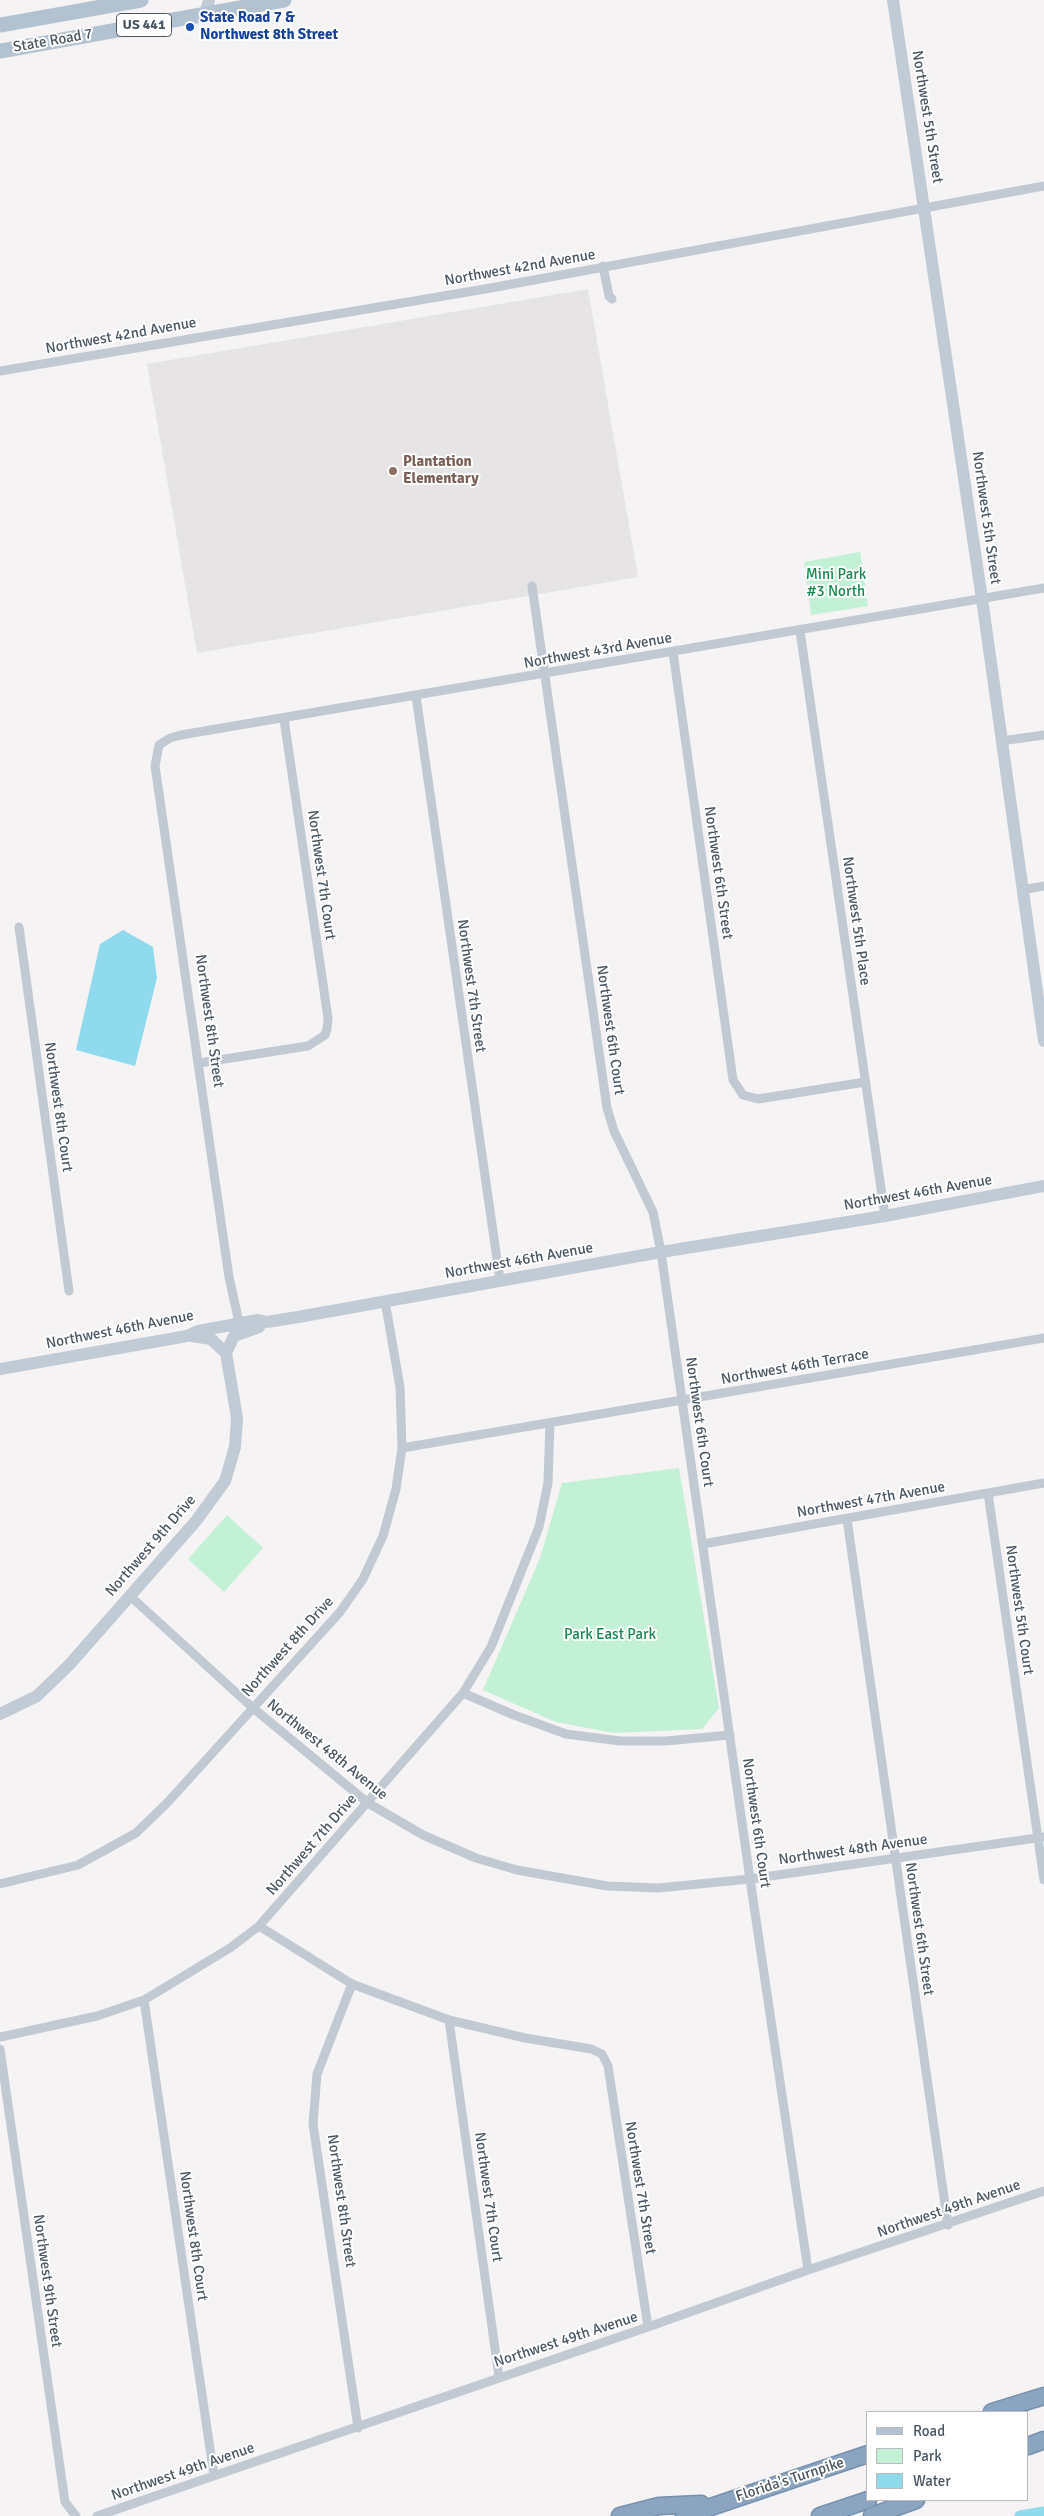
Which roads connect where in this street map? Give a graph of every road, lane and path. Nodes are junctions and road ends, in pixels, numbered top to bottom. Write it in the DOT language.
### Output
graph roads {
  1 [pos="141,0"];
  2 [pos="284,0"];
  3 [pos="893,0"];
  4 [pos="81,5"];
  5 [pos="207,7"];
  6 [pos="0,25"];
  7 [pos="0,51"];
  8 [pos="1044,186"];
  9 [pos="924,208"];
  10 [pos="603,266"];
  11 [pos="612,299"];
  12 [pos="0,371"];
  13 [pos="532,586"];
  14 [pos="1044,588"];
  15 [pos="982,599"];
  16 [pos="800,631"];
  17 [pos="673,652"];
  18 [pos="545,674"];
  19 [pos="416,696"];
  20 [pos="284,719"];
  21 [pos="1044,735"];
  22 [pos="1001,741"];
  23 [pos="159,745"];
  24 [pos="1044,886"];
  25 [pos="1022,890"];
  26 [pos="19,927"];
  27 [pos="1044,1038"];
  28 [pos="199,1064"];
  29 [pos="865,1082"];
  30 [pos="1044,1186"];
  31 [pos="885,1216"];
  32 [pos="661,1252"];
  33 [pos="500,1280"];
  34 [pos="69,1291"];
  35 [pos="234,1301"];
  36 [pos="385,1301"];
  37 [pos="246,1326"];
  38 [pos="218,1327"];
  39 [pos="187,1336"];
  40 [pos="1044,1338"];
  41 [pos="226,1353"];
  42 [pos="0,1369"];
  43 [pos="682,1401"];
  44 [pos="550,1424"];
  45 [pos="402,1448"];
  46 [pos="1044,1483"];
  47 [pos="988,1493"];
  48 [pos="847,1519"];
  49 [pos="703,1544"];
  50 [pos="130,1596"];
  51 [pos="463,1693"];
  52 [pos="253,1708"];
  53 [pos="0,1714"];
  54 [pos="730,1735"];
  55 [pos="368,1803"];
  56 [pos="1041,1837"];
  57 [pos="895,1858"];
  58 [pos="750,1879"];
  59 [pos="1044,1880"];
  60 [pos="0,1884"];
  61 [pos="259,1926"];
  62 [pos="352,1984"];
  63 [pos="144,2000"];
  64 [pos="449,2020"];
  65 [pos="0,2037"];
  66 [pos="0,2049"];
  67 [pos="1044,2191"];
  68 [pos="948,2224"];
  69 [pos="808,2270"];
  70 [pos="648,2327"];
  71 [pos="499,2376"];
  72 [pos="1044,2396"];
  73 [pos="995,2411"];
  74 [pos="358,2428"];
  75 [pos="1044,2440"];
  76 [pos="1029,2446"];
  77 [pos="866,2455"];
  78 [pos="214,2476"];
  79 [pos="866,2501"];
  80 [pos="913,2501"];
  81 [pos="718,2504"];
  82 [pos="75,2515"];
  83 [pos="97,2516"];
  84 [pos="620,2516"];
  85 [pos="684,2516"];
  86 [pos="820,2516"];
  87 [pos="872,2516"];
  1 -- 4 [label="main road, State Road 7 / US 441"];
  2 -- 5 [label="main road, State Road 7 / US 441"];
  3 -- 9 [label="street, Northwest 5th Street"];
  4 -- 6 [label="main road, State Road 7 / US 441"];
  5 -- 7 [label="main road, State Road 7 / US 441"];
  8 -- 9 [label="street, Northwest 42nd Avenue"];
  9 -- 10 [label="street, Northwest 42nd Avenue"];
  9 -- 15 [label="street, Northwest 5th Street"];
  10 -- 11 [label="street"];
  10 -- 12 [label="street, Northwest 42nd Avenue"];
  13 -- 18 [label="street, Northwest 6th Court"];
  14 -- 15 [label="street, Northwest 43rd Avenue"];
  15 -- 16 [label="street, Northwest 43rd Avenue"];
  15 -- 22 [label="street, Northwest 5th Street"];
  16 -- 17 [label="street, Northwest 43rd Avenue"];
  16 -- 29 [label="street, Northwest 5th Place"];
  17 -- 18 [label="street, Northwest 43rd Avenue"];
  17 -- 29 [label="street, Northwest 6th Street"];
  18 -- 19 [label="street, Northwest 43rd Avenue"];
  18 -- 32 [label="street, Northwest 6th Court"];
  19 -- 20 [label="street, Northwest 43rd Avenue"];
  19 -- 33 [label="street, Northwest 7th Street"];
  20 -- 23 [label="street, Northwest 43rd Avenue"];
  20 -- 28 [label="street, Northwest 7th Court"];
  21 -- 22 [label="street"];
  22 -- 25 [label="street, Northwest 5th Street"];
  23 -- 28 [label="street, Northwest 8th Street"];
  24 -- 25 [label="street"];
  25 -- 27 [label="street, Northwest 5th Street"];
  26 -- 34 [label="street, Northwest 8th Court"];
  28 -- 35 [label="street, Northwest 8th Street"];
  29 -- 31 [label="street, Northwest 5th Place"];
  30 -- 31 [label="street, Northwest 46th Avenue"];
  31 -- 32 [label="street, Northwest 46th Avenue"];
  32 -- 33 [label="street, Northwest 46th Avenue"];
  32 -- 43 [label="street, Northwest 6th Court"];
  33 -- 36 [label="street, Northwest 46th Avenue"];
  35 -- 37 [label="street, Northwest 8th Street"];
  35 -- 38 [label="street"];
  36 -- 37 [label="street, Northwest 46th Avenue"];
  36 -- 45 [label="street, Northwest 8th Drive"];
  37 -- 38 [label="street, Northwest 46th Avenue"];
  37 -- 41 [label="street"];
  38 -- 39 [label="street, Northwest 46th Avenue"];
  39 -- 41 [label="street"];
  39 -- 42 [label="street, Northwest 46th Avenue"];
  40 -- 43 [label="street, Northwest 46th Terrace"];
  41 -- 50 [label="street, Northwest 9th Drive"];
  43 -- 44 [label="street, Northwest 46th Terrace"];
  43 -- 49 [label="street, Northwest 6th Court"];
  44 -- 45 [label="street, Northwest 46th Terrace"];
  44 -- 51 [label="street, Northwest 7th Drive"];
  45 -- 52 [label="street, Northwest 8th Drive"];
  46 -- 47 [label="street, Northwest 47th Avenue"];
  47 -- 48 [label="street, Northwest 47th Avenue"];
  47 -- 56 [label="street, Northwest 5th Court"];
  48 -- 49 [label="street, Northwest 47th Avenue"];
  48 -- 57 [label="street, Northwest 6th Street"];
  49 -- 54 [label="street, Northwest 6th Court"];
  50 -- 52 [label="street, Northwest 48th Avenue"];
  50 -- 53 [label="street, Northwest 9th Drive"];
  51 -- 54 [label="street"];
  51 -- 55 [label="street, Northwest 7th Drive"];
  52 -- 55 [label="street, Northwest 48th Avenue"];
  52 -- 60 [label="street, Northwest 8th Drive"];
  54 -- 58 [label="street, Northwest 6th Court"];
  55 -- 58 [label="street, Northwest 48th Avenue"];
  55 -- 61 [label="street, Northwest 7th Drive"];
  56 -- 57 [label="street, Northwest 48th Avenue"];
  56 -- 59 [label="street, Northwest 5th Court"];
  57 -- 58 [label="street, Northwest 48th Avenue"];
  57 -- 68 [label="street, Northwest 6th Street"];
  58 -- 69 [label="street, Northwest 6th Court"];
  61 -- 62 [label="street"];
  61 -- 63 [label="street, Northwest 7th Drive"];
  62 -- 64 [label="street"];
  62 -- 74 [label="street, Northwest 8th Street"];
  63 -- 65 [label="street, Northwest 7th Drive"];
  63 -- 78 [label="street, Northwest 8th Court"];
  64 -- 70 [label="street, Northwest 7th Street"];
  64 -- 71 [label="street, Northwest 7th Court"];
  66 -- 82 [label="street, Northwest 9th Street"];
  67 -- 68 [label="street, Northwest 49th Avenue"];
  68 -- 69 [label="street, Northwest 49th Avenue"];
  69 -- 70 [label="street, Northwest 49th Avenue"];
  70 -- 71 [label="street, Northwest 49th Avenue"];
  71 -- 74 [label="street, Northwest 49th Avenue"];
  72 -- 73 [label="highway"];
  74 -- 78 [label="street, Northwest 49th Avenue"];
  75 -- 76 [label="highway"];
  77 -- 81 [label="highway, Florida's Turnpike"];
  78 -- 83 [label="street, Northwest 49th Avenue"];
  79 -- 86 [label="highway"];
  80 -- 87 [label="highway"];
  81 -- 84 [label="highway"];
  81 -- 85 [label="highway, Florida's Turnpike"];
}
